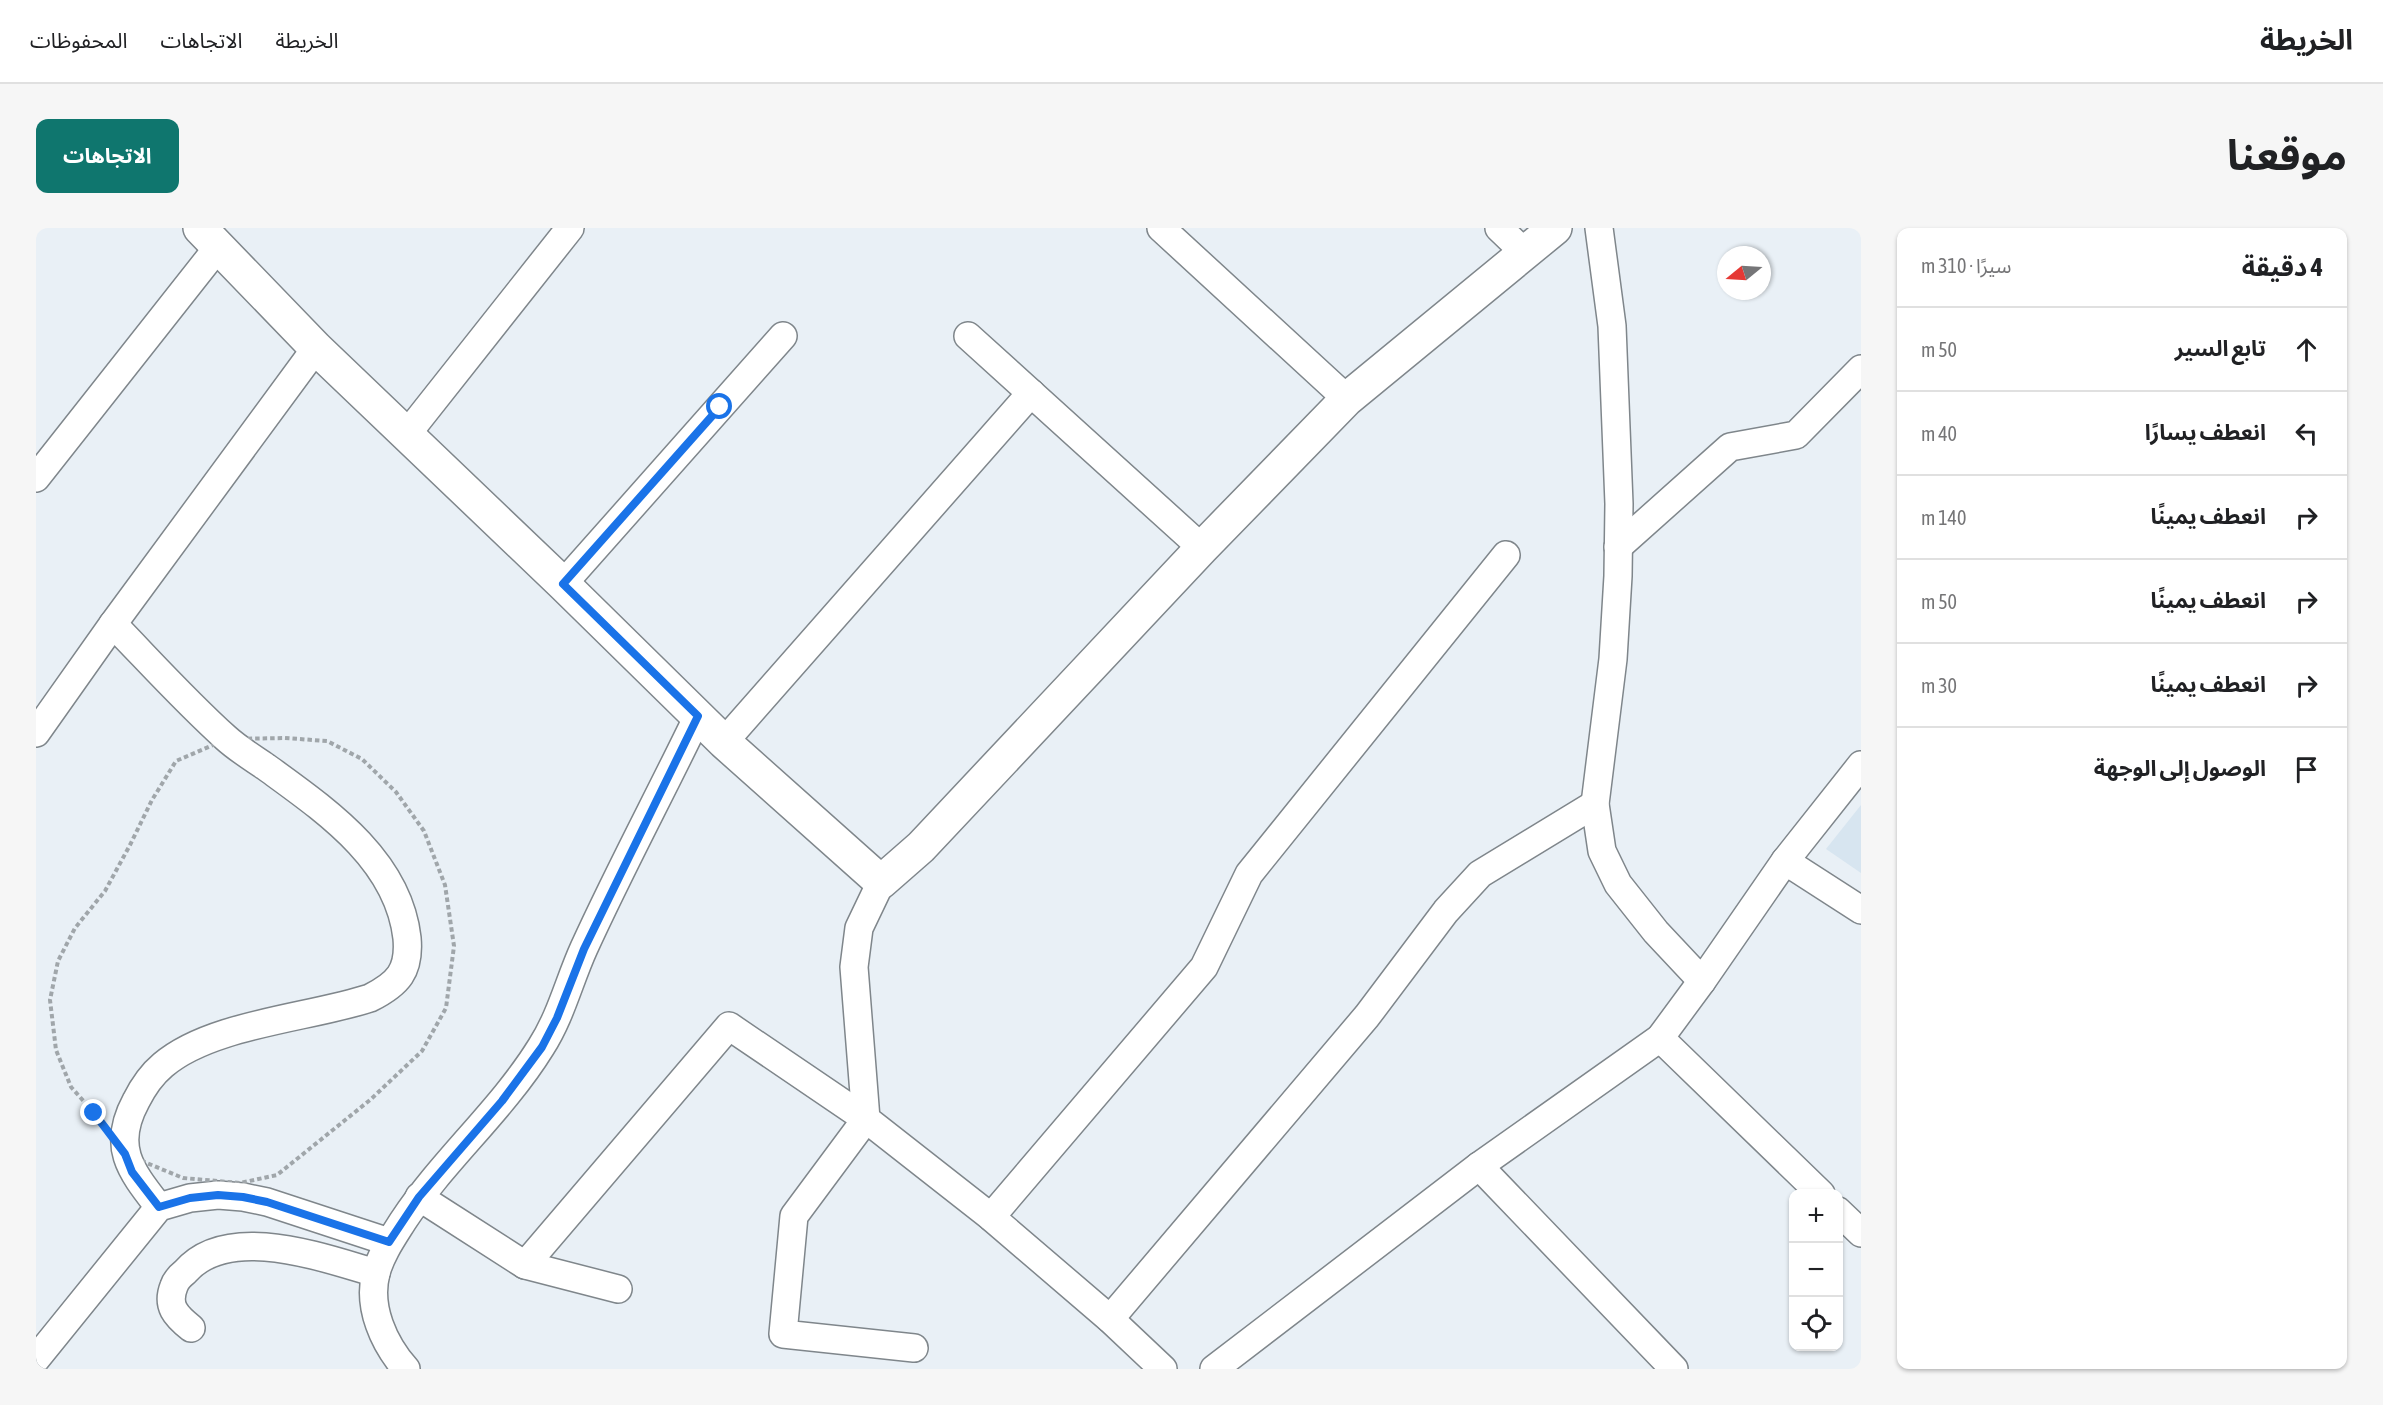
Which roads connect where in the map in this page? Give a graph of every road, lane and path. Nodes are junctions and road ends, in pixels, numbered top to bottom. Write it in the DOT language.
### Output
graph roads {
  1 [pos="570,228"];
  2 [pos="1161,228"];
  3 [pos="1499,228"];
  4 [pos="1555,228"];
  5 [pos="1599,228"];
  6 [pos="209,237"];
  7 [pos="1524,253"];
  8 [pos="783,336"];
  9 [pos="968,336"];
  10 [pos="316,348"];
  11 [pos="1861,369"];
  12 [pos="1031,393"];
  13 [pos="1347,399"];
  14 [pos="407,434"];
  15 [pos="36,478"];
  16 [pos="1618,547"];
  17 [pos="1202,548"];
  18 [pos="1506,555"];
  19 [pos="563,584"];
  20 [pos="112,624"];
  21 [pos="698,716"];
  22 [pos="36,732"];
  23 [pos="227,739"];
  24 [pos="724,742"];
  25 [pos="1861,765"];
  26 [pos="1595,804"];
  27 [pos="1785,861"];
  28 [pos="881,882"];
  29 [pos="1861,910"];
  30 [pos="1702,981"];
  31 [pos="1660,1038"];
  32 [pos="866,1119"];
  33 [pos="125,1154"];
  34 [pos="1479,1166"];
  35 [pos="1816,1189"];
  36 [pos="419,1197"];
  37 [pos="159,1207"];
  38 [pos="1843,1215"];
  39 [pos="991,1217"];
  40 [pos="1861,1233"];
  41 [pos="389,1242"];
  42 [pos="525,1265"];
  43 [pos="376,1273"];
  44 [pos="618,1289"];
  45 [pos="1110,1319"];
  46 [pos="191,1328"];
  47 [pos="914,1348"];
  48 [pos="36,1359"];
  49 [pos="406,1369"];
  50 [pos="1163,1369"];
  51 [pos="1214,1369"];
  52 [pos="1674,1369"];
  1 -- 14 [label="street"];
  2 -- 13 [label="street"];
  3 -- 7 [label="street"];
  4 -- 7 [label="street"];
  5 -- 16 [label="street"];
  6 -- 10 [label="street"];
  6 -- 15 [label="street"];
  7 -- 13 [label="street"];
  8 -- 19 [label="street"];
  9 -- 12 [label="street"];
  10 -- 14 [label="street"];
  10 -- 20 [label="street"];
  11 -- 16 [label="street"];
  12 -- 17 [label="street"];
  12 -- 24 [label="street"];
  13 -- 17 [label="street"];
  14 -- 19 [label="street"];
  16 -- 26 [label="street"];
  17 -- 28 [label="street"];
  18 -- 39 [label="street"];
  19 -- 21 [label="street"];
  20 -- 22 [label="street"];
  20 -- 23 [label="street"];
  21 -- 24 [label="street"];
  21 -- 36 [label="street"];
  23 -- 33 [label="path"];
  23 -- 33 [label="street"];
  23 -- 33 [label="path"];
  24 -- 28 [label="street"];
  25 -- 27 [label="street"];
  26 -- 30 [label="street"];
  26 -- 45 [label="street"];
  27 -- 29 [label="street"];
  27 -- 30 [label="street"];
  28 -- 32 [label="street"];
  30 -- 31 [label="street"];
  31 -- 34 [label="street"];
  31 -- 35 [label="street"];
  32 -- 39 [label="street"];
  32 -- 42 [label="street"];
  32 -- 47 [label="street"];
  33 -- 37 [label="street"];
  34 -- 51 [label="street"];
  34 -- 52 [label="street"];
  36 -- 41 [label="street"];
  36 -- 42 [label="street"];
  37 -- 41 [label="street"];
  37 -- 48 [label="street"];
  38 -- 40 [label="street"];
  39 -- 45 [label="street"];
  41 -- 43 [label="street"];
  42 -- 44 [label="street"];
  43 -- 46 [label="street"];
  43 -- 49 [label="street"];
  45 -- 50 [label="street"];
}
